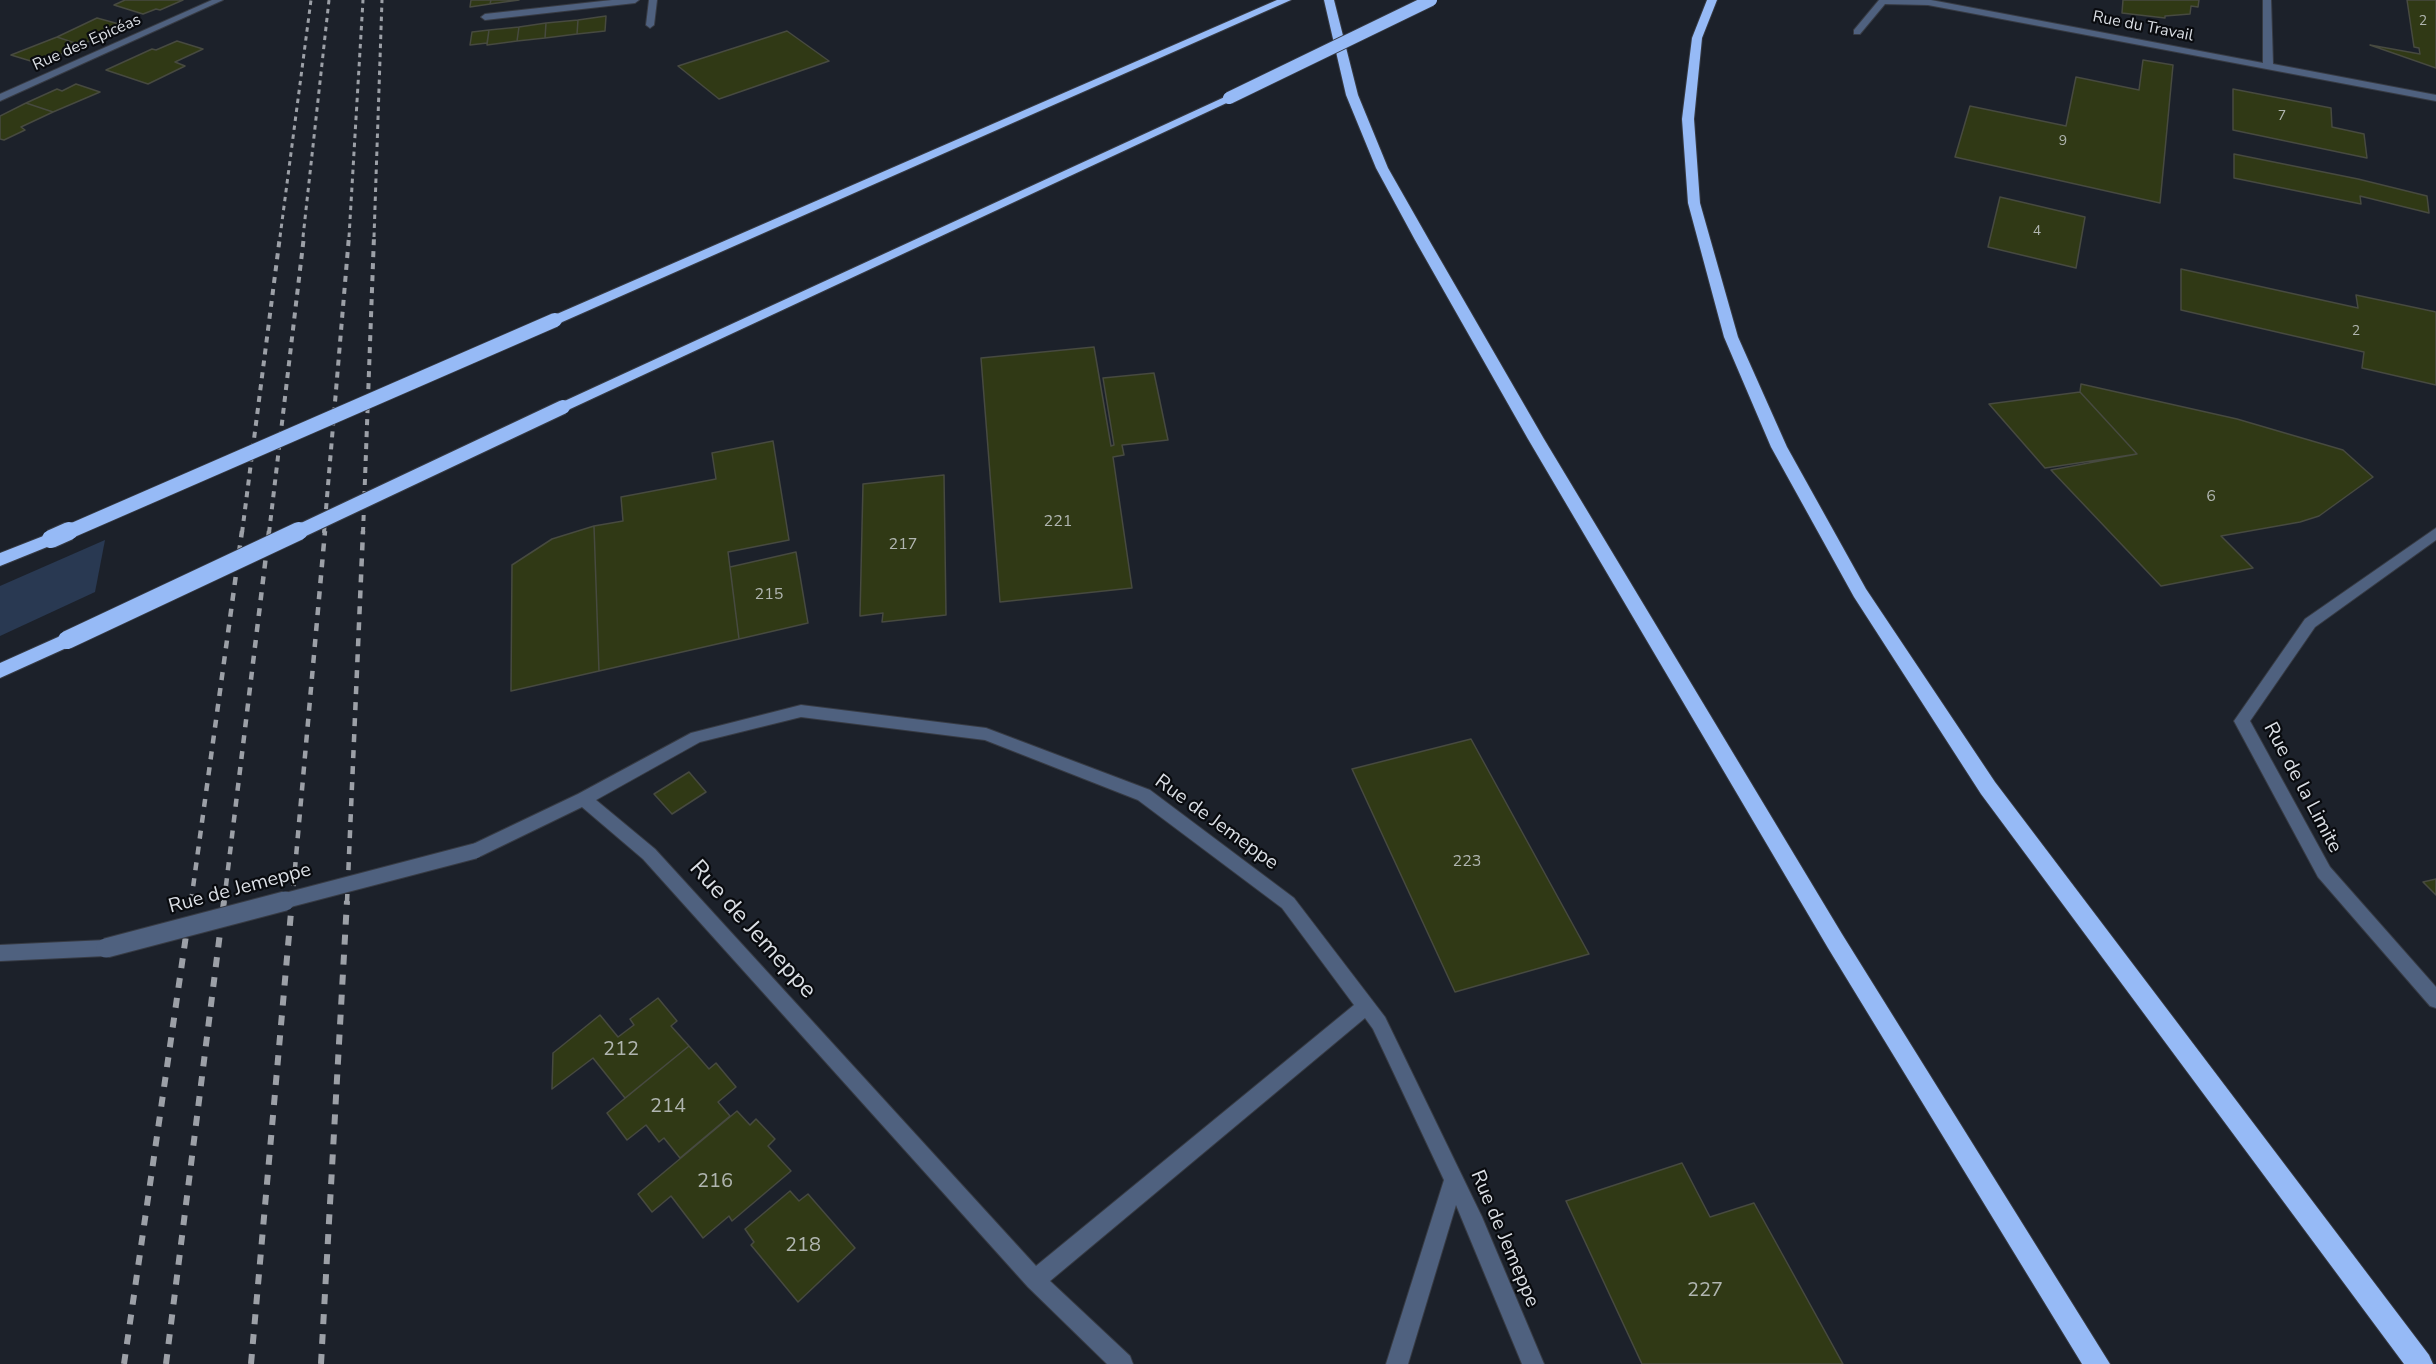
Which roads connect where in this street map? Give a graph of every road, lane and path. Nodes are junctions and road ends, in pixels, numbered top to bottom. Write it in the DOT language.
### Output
graph roads {
  1 [pos="219,0"];
  2 [pos="635,0"];
  3 [pos="653,0"];
  4 [pos="1286,0"];
  5 [pos="1329,0"];
  6 [pos="1431,0"];
  7 [pos="1712,0"];
  8 [pos="2267,0"];
  9 [pos="485,17"];
  10 [pos="650,25"];
  11 [pos="1857,32"];
  12 [pos="2268,66"];
  13 [pos="0,98"];
  14 [pos="2436,98"];
  15 [pos="2436,533"];
  16 [pos="0,560"];
  17 [pos="0,671"];
  18 [pos="584,799"];
  19 [pos="0,953"];
  20 [pos="2436,1000"];
  21 [pos="1366,1006"];
  22 [pos="1454,1179"];
  23 [pos="1035,1280"];
  24 [pos="1122,1364"];
  25 [pos="1397,1364"];
  26 [pos="1533,1364"];
  27 [pos="2097,1364"];
  28 [pos="2420,1364"];
  1 -- 13 [label="street, Rue des Epicéas"];
  2 -- 9 [label="street"];
  3 -- 10 [label="street"];
  4 -- 16 [label="highway, bridge"];
  5 -- 27 [label="highway"];
  6 -- 17 [label="highway, bridge"];
  7 -- 28 [label="highway"];
  8 -- 12 [label="street"];
  11 -- 12 [label="street, Rue du Travail"];
  12 -- 14 [label="street, Rue du Travail"];
  15 -- 20 [label="street, Rue de la Limite"];
  18 -- 19 [label="street, Rue de Jemeppe, bridge"];
  18 -- 21 [label="street, Rue de Jemeppe"];
  18 -- 23 [label="street, Rue de Jemeppe"];
  21 -- 22 [label="street, Rue de Jemeppe"];
  21 -- 23 [label="street"];
  22 -- 25 [label="street"];
  22 -- 26 [label="street, Rue de Jemeppe"];
  23 -- 24 [label="street, Rue de Jemeppe"];
}
